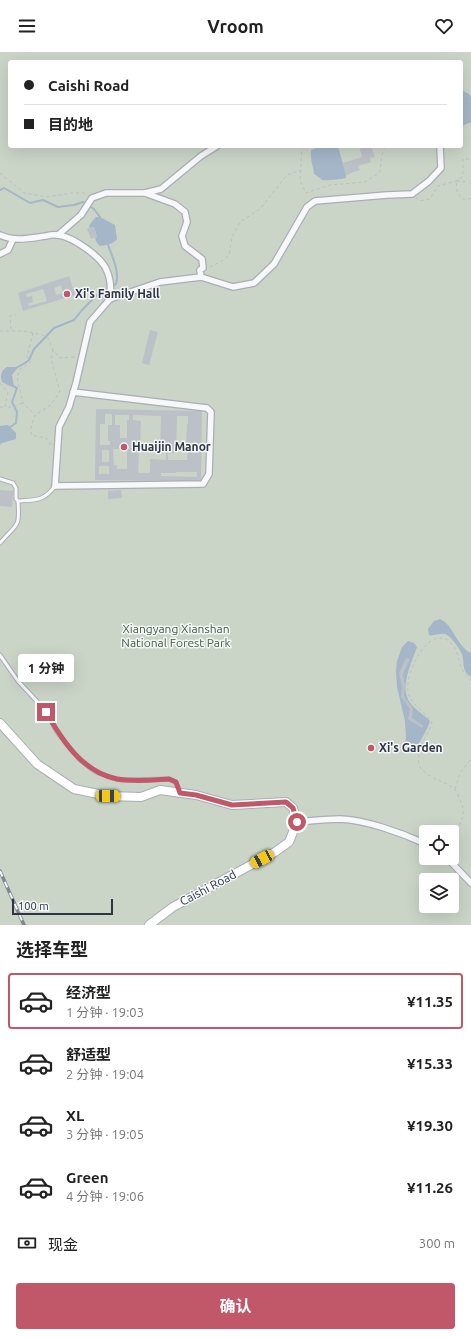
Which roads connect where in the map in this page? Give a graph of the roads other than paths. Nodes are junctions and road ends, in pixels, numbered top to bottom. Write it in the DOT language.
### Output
graph roads {
  1 [pos="214,148"];
  2 [pos="440,148"];
  3 [pos="145,193"];
  4 [pos="0,235"];
  5 [pos="58,235"];
  6 [pos="13,239"];
  7 [pos="0,254"];
  8 [pos="201,277"];
  9 [pos="110,298"];
  10 [pos="73,392"];
  11 [pos="0,479"];
  12 [pos="55,486"];
  13 [pos="18,501"];
  14 [pos="0,543"];
  15 [pos="0,655"];
  16 [pos="0,724"];
  17 [pos="180,793"];
  18 [pos="297,822"];
  19 [pos="419,841"];
  20 [pos="454,865"];
  21 [pos="471,883"];
  22 [pos="149,925"];
  1 -- 3 [label="street"];
  2 -- 8 [label="street"];
  3 -- 5 [label="street"];
  3 -- 8 [label="street"];
  4 -- 6 [label="street"];
  5 -- 6 [label="street"];
  5 -- 9 [label="street"];
  6 -- 7 [label="street"];
  8 -- 9 [label="street"];
  9 -- 10 [label="street"];
  10 -- 12 [label="street"];
  10 -- 12 [label="street"];
  11 -- 13 [label="lane"];
  12 -- 13 [label="lane"];
  13 -- 14 [label="lane"];
  15 -- 17 [label="lane"];
  16 -- 17 [label="street"];
  17 -- 18 [label="street"];
  18 -- 19 [label="street"];
  18 -- 22 [label="street, Caishi Road"];
  20 -- 21 [label="street"];
}
